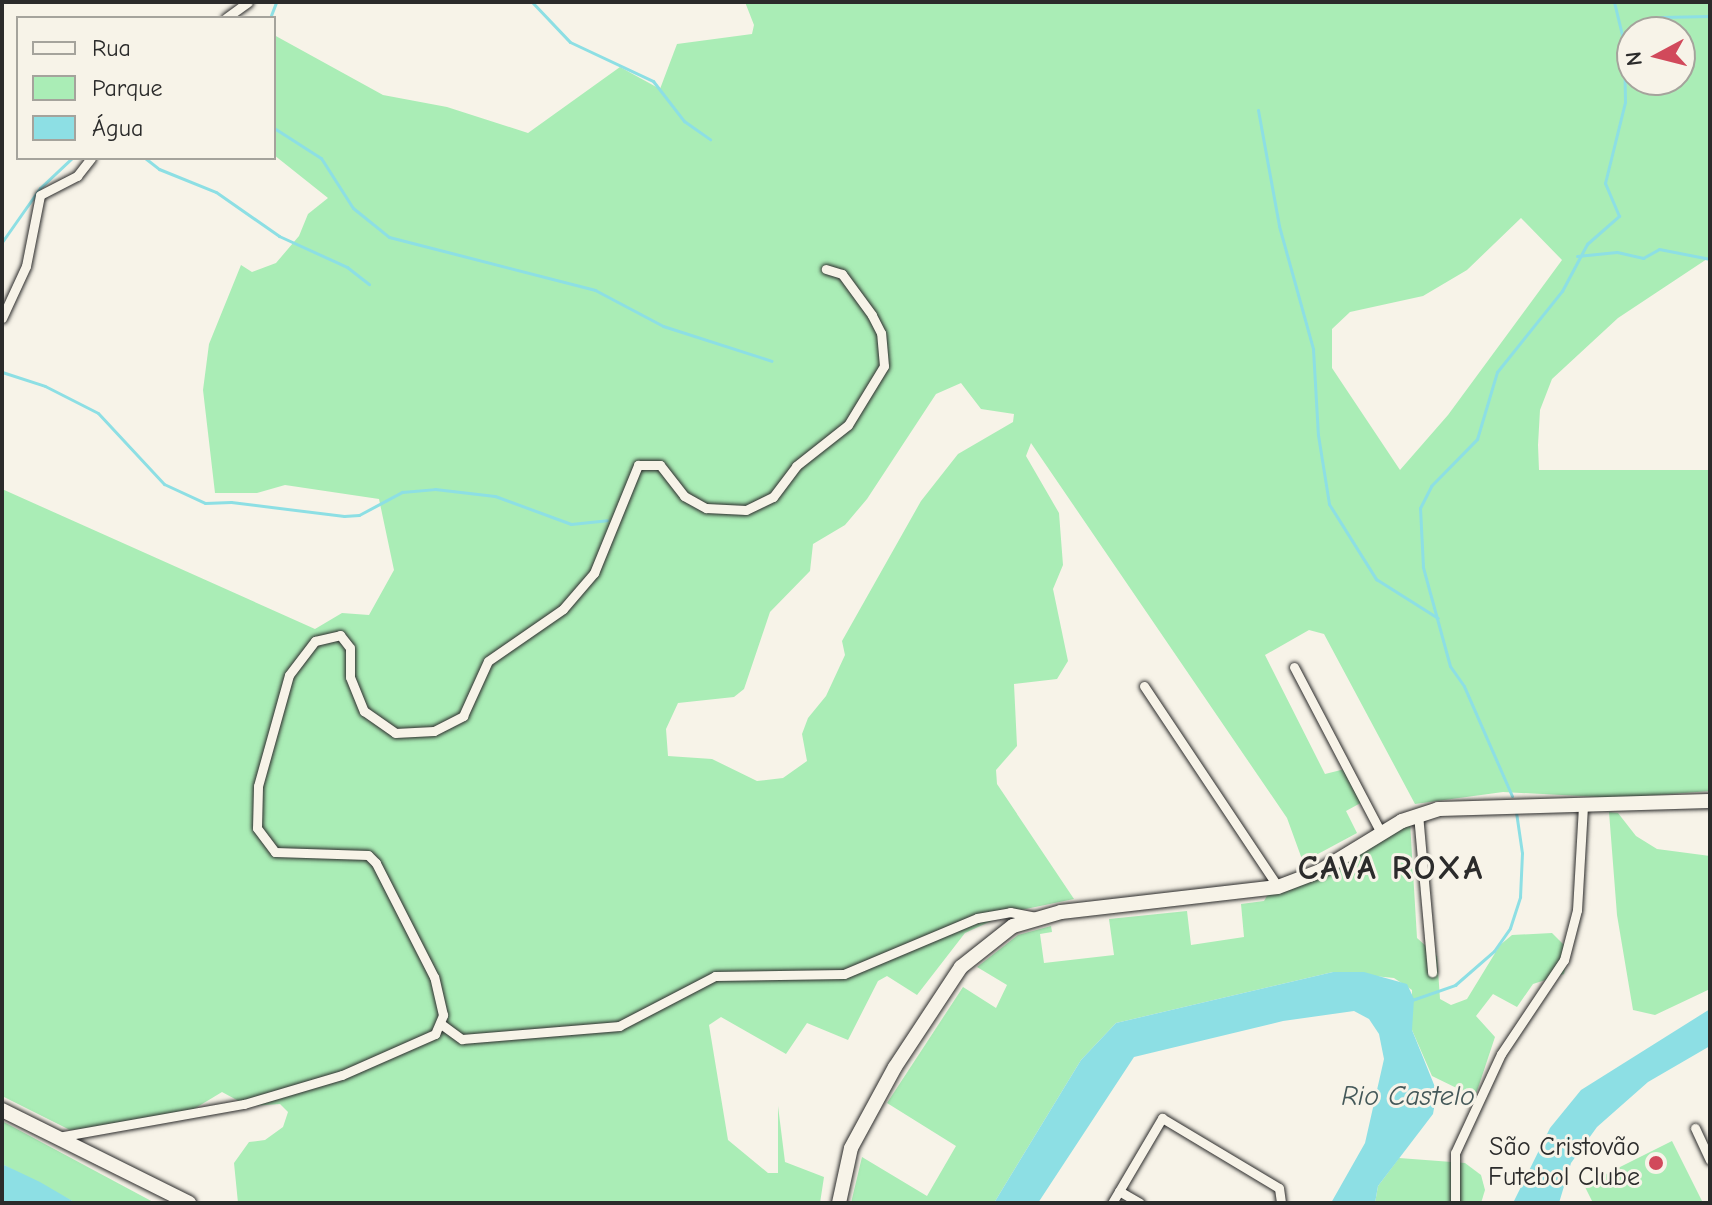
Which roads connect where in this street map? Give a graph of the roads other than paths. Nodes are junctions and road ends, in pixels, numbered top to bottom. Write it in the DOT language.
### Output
graph roads {
  1 [pos="248,2"];
  2 [pos="229,16"];
  3 [pos="89,160"];
  4 [pos="826,269"];
  5 [pos="2,318"];
  6 [pos="1294,667"];
  7 [pos="1144,686"];
  8 [pos="1710,801"];
  9 [pos="1583,805"];
  10 [pos="1418,814"];
  11 [pos="1381,833"];
  12 [pos="1278,887"];
  13 [pos="1035,917"];
  14 [pos="1432,972"];
  15 [pos="441,1024"];
  16 [pos="2,1110"];
  17 [pos="1695,1128"];
  18 [pos="56,1137"];
  19 [pos="1710,1160"];
  20 [pos="1119,1191"];
  21 [pos="189,1203"];
  22 [pos="839,1203"];
  23 [pos="1112,1203"];
  24 [pos="1140,1203"];
  25 [pos="1281,1203"];
  26 [pos="1455,1203"];
  1 -- 2 [label="street"];
  3 -- 5 [label="street"];
  4 -- 15 [label="street"];
  6 -- 11 [label="street"];
  7 -- 12 [label="street"];
  8 -- 9 [label="street"];
  9 -- 10 [label="street"];
  9 -- 26 [label="street"];
  10 -- 11 [label="street"];
  10 -- 14 [label="street"];
  11 -- 12 [label="street"];
  12 -- 13 [label="street"];
  13 -- 15 [label="street"];
  13 -- 22 [label="street"];
  15 -- 18 [label="street"];
  16 -- 18 [label="street"];
  17 -- 19 [label="street"];
  18 -- 21 [label="street"];
  20 -- 23 [label="street"];
  20 -- 24 [label="street"];
  20 -- 25 [label="street"];
}
